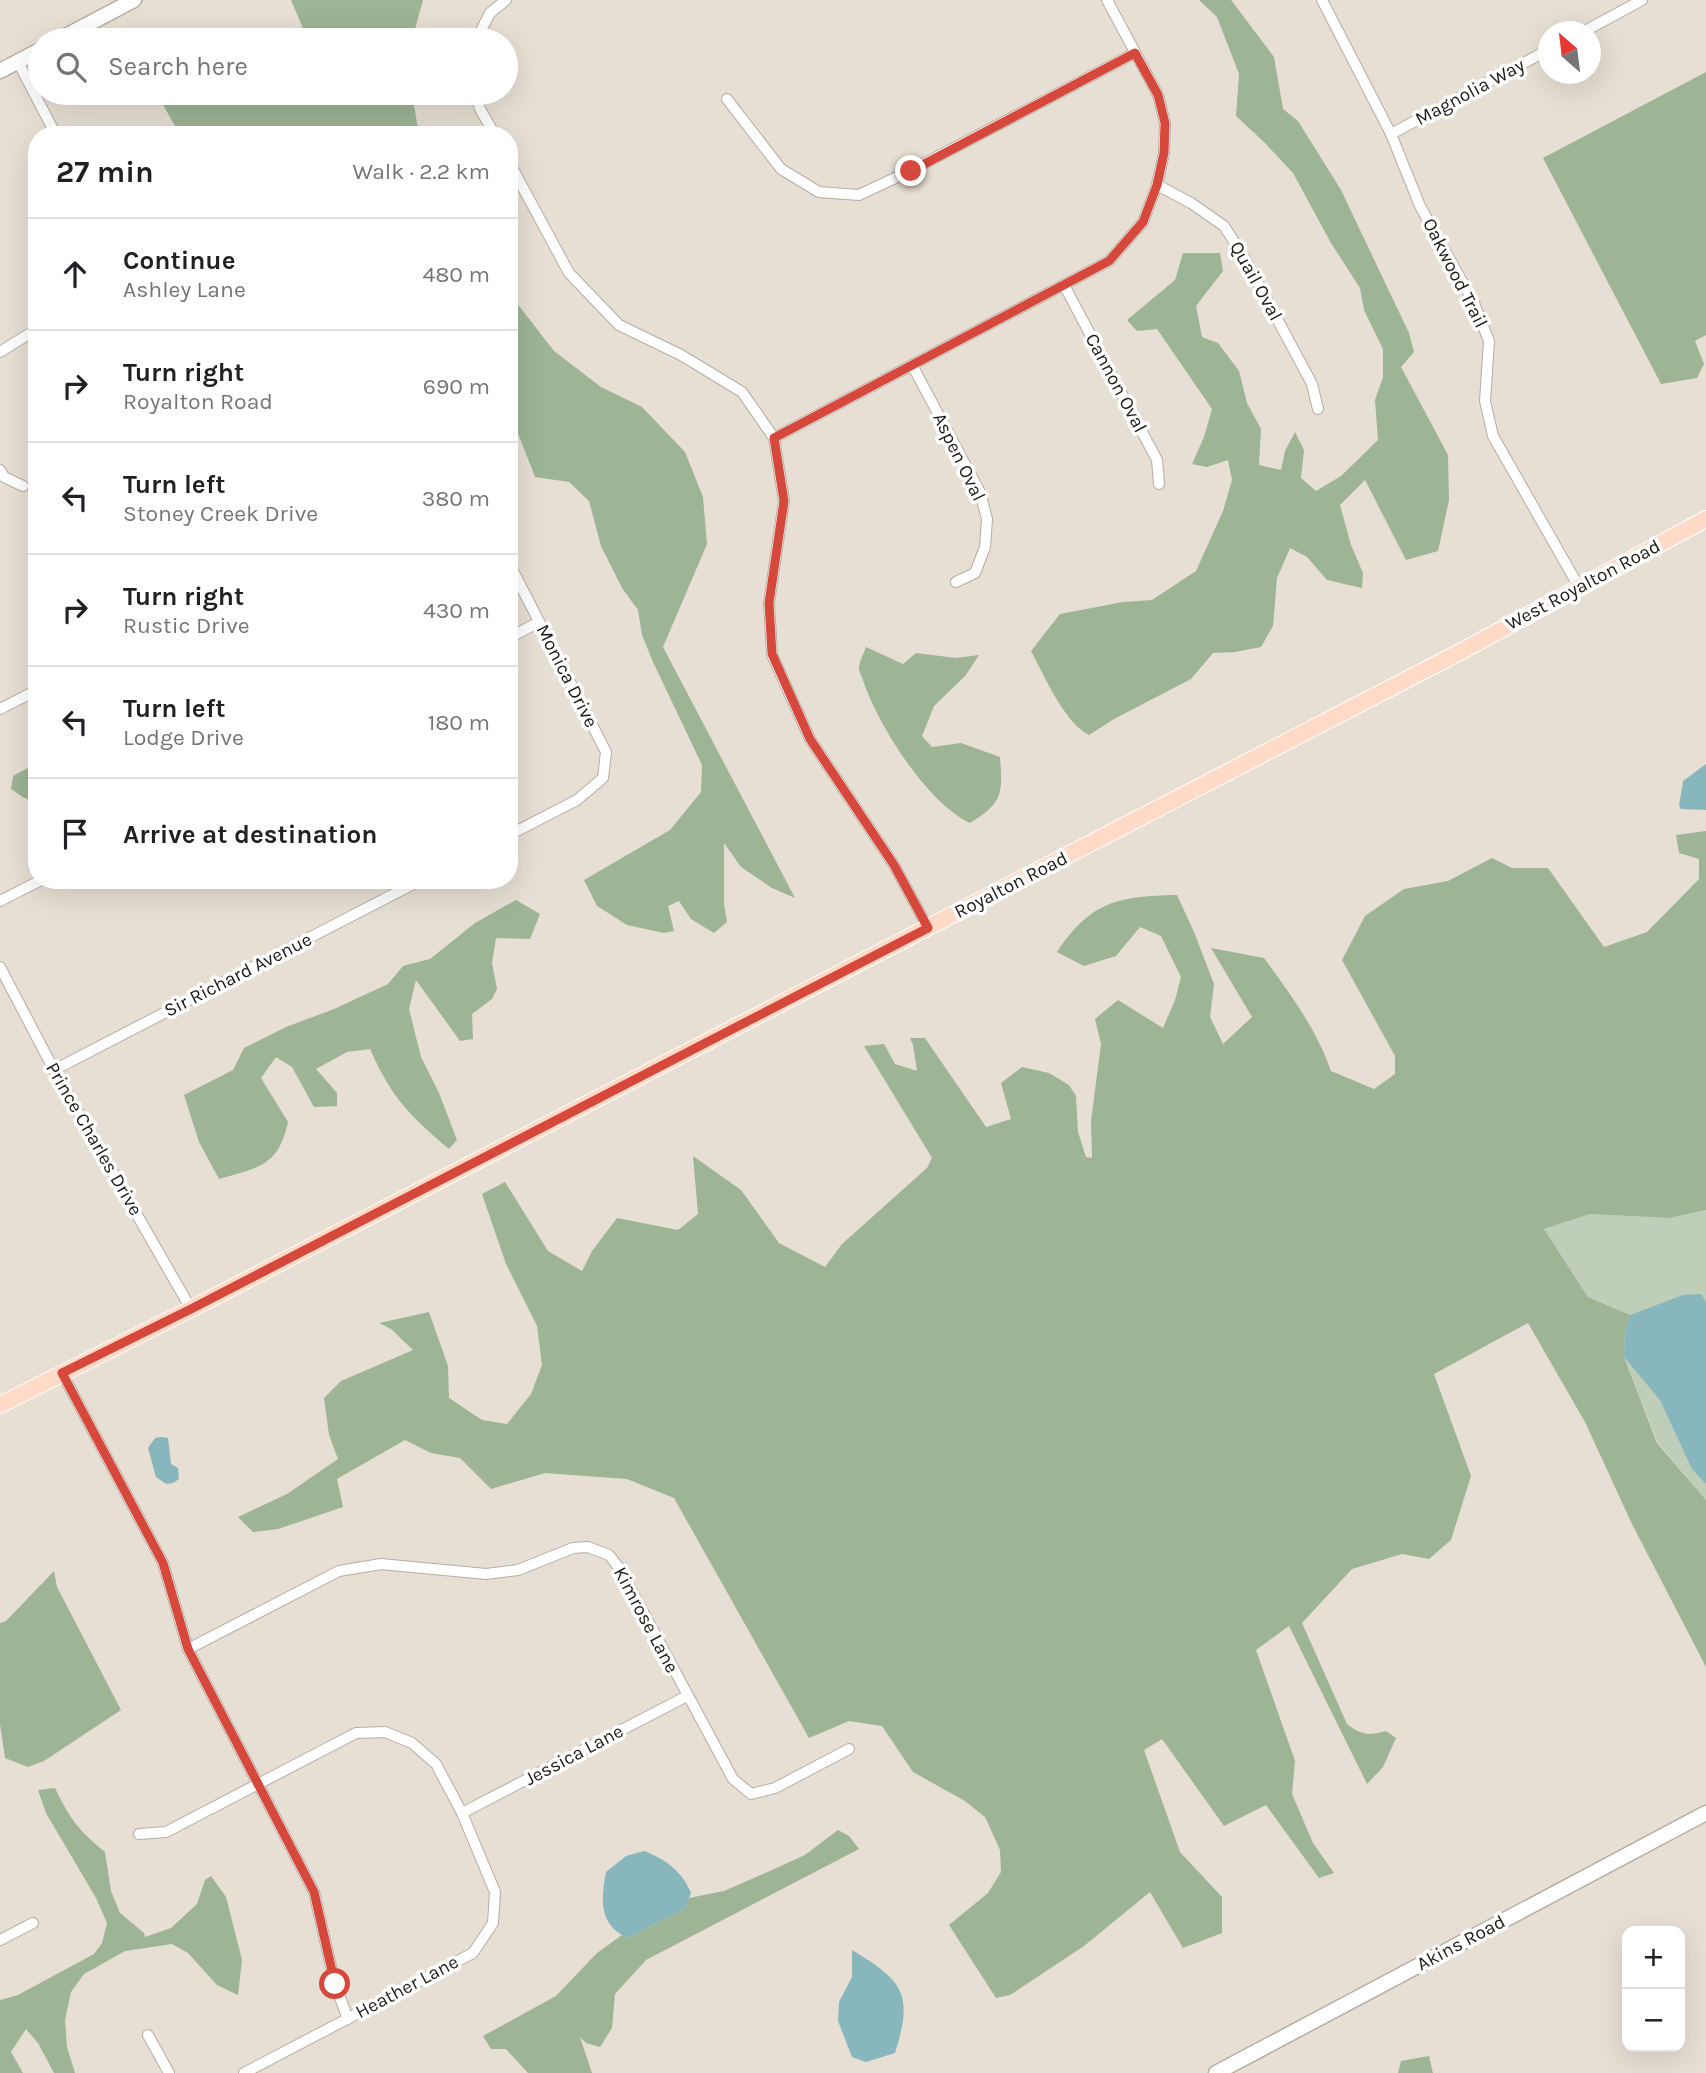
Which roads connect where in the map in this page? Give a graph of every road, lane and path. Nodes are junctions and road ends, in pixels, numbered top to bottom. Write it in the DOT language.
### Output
graph roads {
  1 [pos="134,0"];
  2 [pos="506,0"];
  3 [pos="1107,0"];
  4 [pos="1322,0"];
  5 [pos="1642,0"];
  6 [pos="1601,22"];
  7 [pos="81,28"];
  8 [pos="482,28"];
  9 [pos="1135,53"];
  10 [pos="1538,56"];
  11 [pos="28,57"];
  12 [pos="18,62"];
  13 [pos="0,71"];
  14 [pos="28,81"];
  15 [pos="727,99"];
  16 [pos="40,105"];
  17 [pos="479,105"];
  18 [pos="51,126"];
  19 [pos="490,126"];
  20 [pos="1391,134"];
  21 [pos="518,179"];
  22 [pos="1157,185"];
  23 [pos="1064,285"];
  24 [pos="28,335"];
  25 [pos="0,352"];
  26 [pos="912,365"];
  27 [pos="1318,409"];
  28 [pos="774,438"];
  29 [pos="0,470"];
  30 [pos="1159,484"];
  31 [pos="23,486"];
  32 [pos="1706,519"];
  33 [pos="518,581"];
  34 [pos="956,582"];
  35 [pos="1579,587"];
  36 [pos="539,622"];
  37 [pos="518,633"];
  38 [pos="1461,652"];
  39 [pos="28,695"];
  40 [pos="0,709"];
  41 [pos="518,830"];
  42 [pos="28,887"];
  43 [pos="404,889"];
  44 [pos="0,901"];
  45 [pos="928,928"];
  46 [pos="0,967"];
  47 [pos="54,1070"];
  48 [pos="191,1309"];
  49 [pos="62,1373"];
  50 [pos="0,1405"];
  51 [pos="188,1649"];
  52 [pos="687,1696"];
  53 [pos="849,1749"];
  54 [pos="257,1786"];
  55 [pos="462,1813"];
  56 [pos="1706,1813"];
  57 [pos="139,1833"];
  58 [pos="33,1923"];
  59 [pos="0,1940"];
  60 [pos="348,2019"];
  61 [pos="148,2035"];
  62 [pos="169,2073"];
  63 [pos="244,2073"];
  64 [pos="1216,2073"];
  1 -- 7 [label="street"];
  2 -- 8 [label="street"];
  3 -- 9 [label="street"];
  4 -- 20 [label="street, Oakwood Trail"];
  5 -- 6 [label="street"];
  9 -- 15 [label="street"];
  9 -- 22 [label="street"];
  10 -- 20 [label="street, Magnolia Way"];
  11 -- 12 [label="street"];
  12 -- 13 [label="street"];
  12 -- 14 [label="street"];
  16 -- 18 [label="street"];
  17 -- 19 [label="street"];
  20 -- 35 [label="street, Oakwood Trail"];
  21 -- 28 [label="street"];
  22 -- 23 [label="street"];
  22 -- 27 [label="street, Quail Oval"];
  23 -- 26 [label="street"];
  23 -- 30 [label="street, Cannon Oval"];
  24 -- 25 [label="street"];
  26 -- 28 [label="street"];
  26 -- 34 [label="street, Aspen Oval"];
  28 -- 45 [label="street"];
  29 -- 31 [label="street"];
  32 -- 35 [label="main road, West Royalton Road"];
  33 -- 36 [label="street, Monica Drive"];
  35 -- 38 [label="main road, West Royalton Road"];
  36 -- 37 [label="street"];
  36 -- 41 [label="street, Monica Drive"];
  38 -- 45 [label="main road, Royalton Road"];
  39 -- 40 [label="street"];
  42 -- 44 [label="street"];
  43 -- 47 [label="street, Sir Richard Avenue"];
  45 -- 48 [label="main road, Royalton Road"];
  46 -- 47 [label="street, Prince Charles Drive"];
  47 -- 48 [label="street, Prince Charles Drive"];
  48 -- 49 [label="main road, Royalton Road"];
  49 -- 50 [label="main road, Royalton Road"];
  49 -- 51 [label="street"];
  51 -- 52 [label="street, Kimrose Lane"];
  51 -- 54 [label="street"];
  52 -- 53 [label="street, Kimrose Lane"];
  52 -- 55 [label="street, Jessica Lane"];
  54 -- 55 [label="street, Heather Lane"];
  54 -- 57 [label="street, Heather Lane"];
  54 -- 60 [label="street"];
  55 -- 60 [label="street, Heather Lane"];
  56 -- 64 [label="street, Akins Road"];
  58 -- 59 [label="street"];
  60 -- 63 [label="street, Heather Lane"];
  61 -- 62 [label="street"];
}
